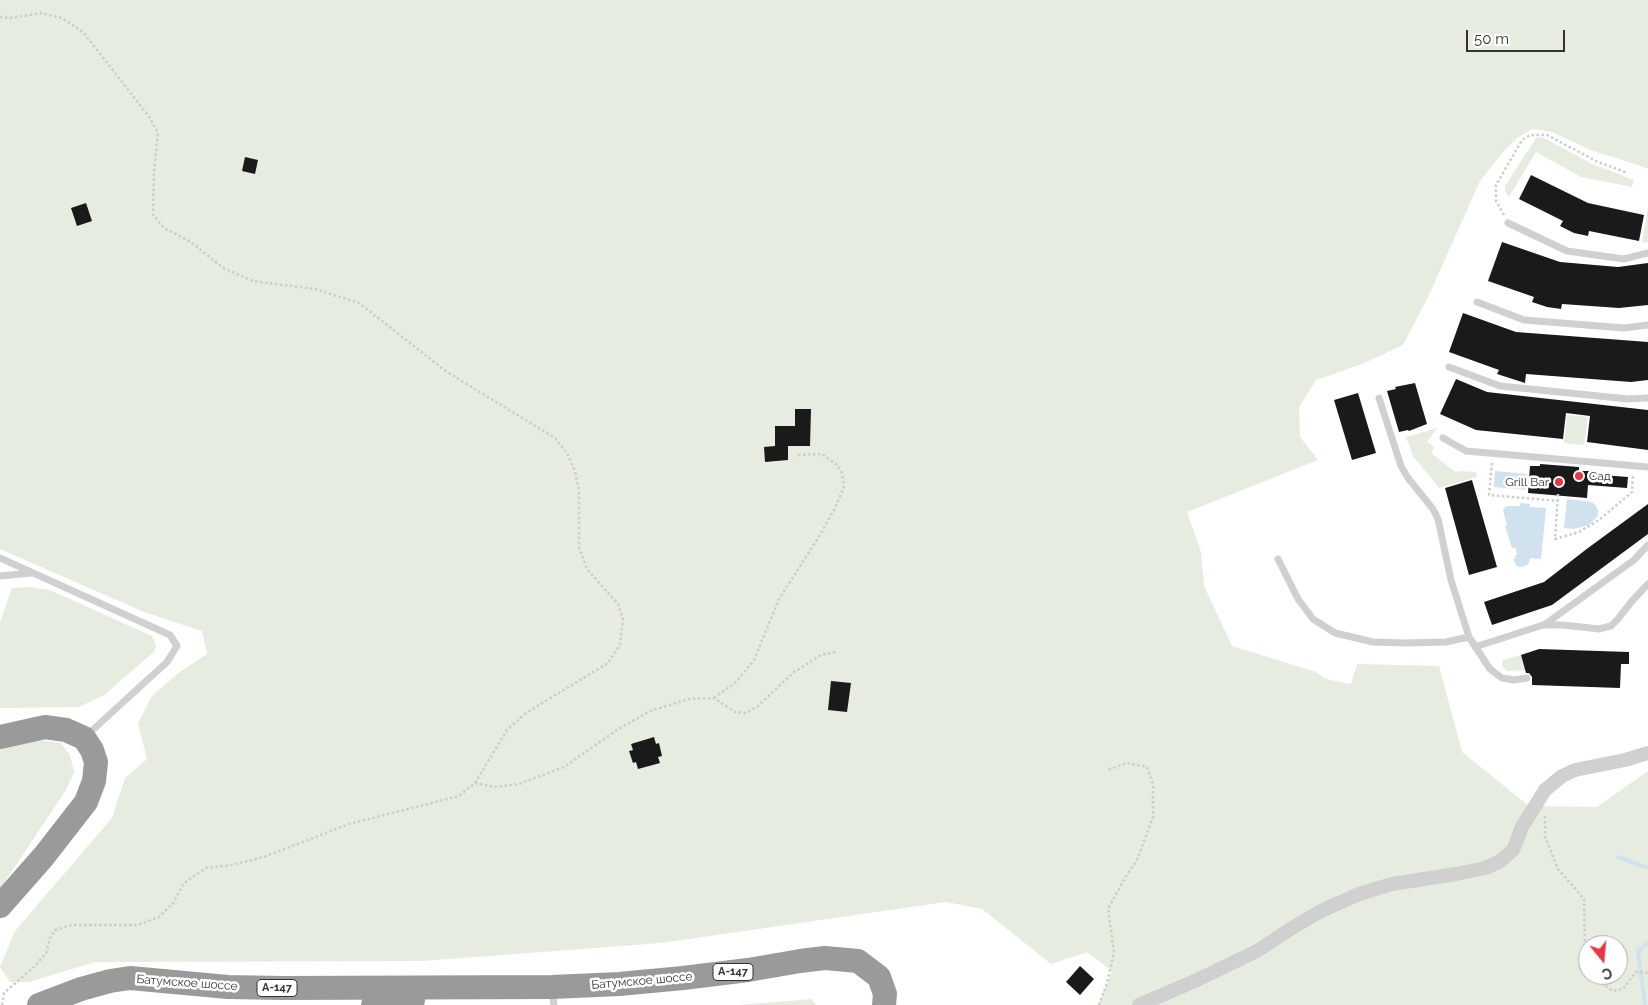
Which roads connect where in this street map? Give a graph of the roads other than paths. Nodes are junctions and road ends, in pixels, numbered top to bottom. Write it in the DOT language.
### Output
graph roads {
  1 [pos="1508,222"];
  2 [pos="1648,253"];
  3 [pos="1477,302"];
  4 [pos="1648,325"];
  5 [pos="1449,367"];
  6 [pos="1379,398"];
  7 [pos="1648,398"];
  8 [pos="1443,438"];
  9 [pos="1648,467"];
  10 [pos="1648,545"];
  11 [pos="0,558"];
  12 [pos="1278,559"];
  13 [pos="33,573"];
  14 [pos="0,576"];
  15 [pos="1648,584"];
  16 [pos="1543,625"];
  17 [pos="1469,637"];
  18 [pos="1475,647"];
  19 [pos="1527,678"];
  20 [pos="0,737"];
  21 [pos="84,738"];
  22 [pos="1648,753"];
  23 [pos="0,906"];
  24 [pos="519,988"];
  25 [pos="304,996"];
  26 [pos="553,996"];
  27 [pos="39,1005"];
  28 [pos="373,1005"];
  29 [pos="884,1005"];
  30 [pos="1140,1005"];
  1 -- 2 [label="lane"];
  3 -- 4 [label="lane"];
  5 -- 7 [label="lane"];
  6 -- 17 [label="lane"];
  8 -- 9 [label="lane"];
  10 -- 16 [label="lane"];
  11 -- 13 [label="lane"];
  12 -- 17 [label="lane"];
  13 -- 14 [label="lane"];
  13 -- 21 [label="lane"];
  15 -- 16 [label="lane"];
  16 -- 18 [label="lane"];
  17 -- 18 [label="lane"];
  18 -- 19 [label="lane"];
  20 -- 21 [label="highway"];
  21 -- 23 [label="highway"];
  22 -- 30 [label="street"];
  24 -- 25 [label="highway, Батумское шоссе / А-147"];
  24 -- 26 [label="highway, Батумское шоссе / А-147"];
  24 -- 28 [label="highway, Батумское шоссе / А-147"];
  25 -- 27 [label="highway, Батумское шоссе / А-147"];
  26 -- 29 [label="highway, Батумское шоссе / А-147"];
}
